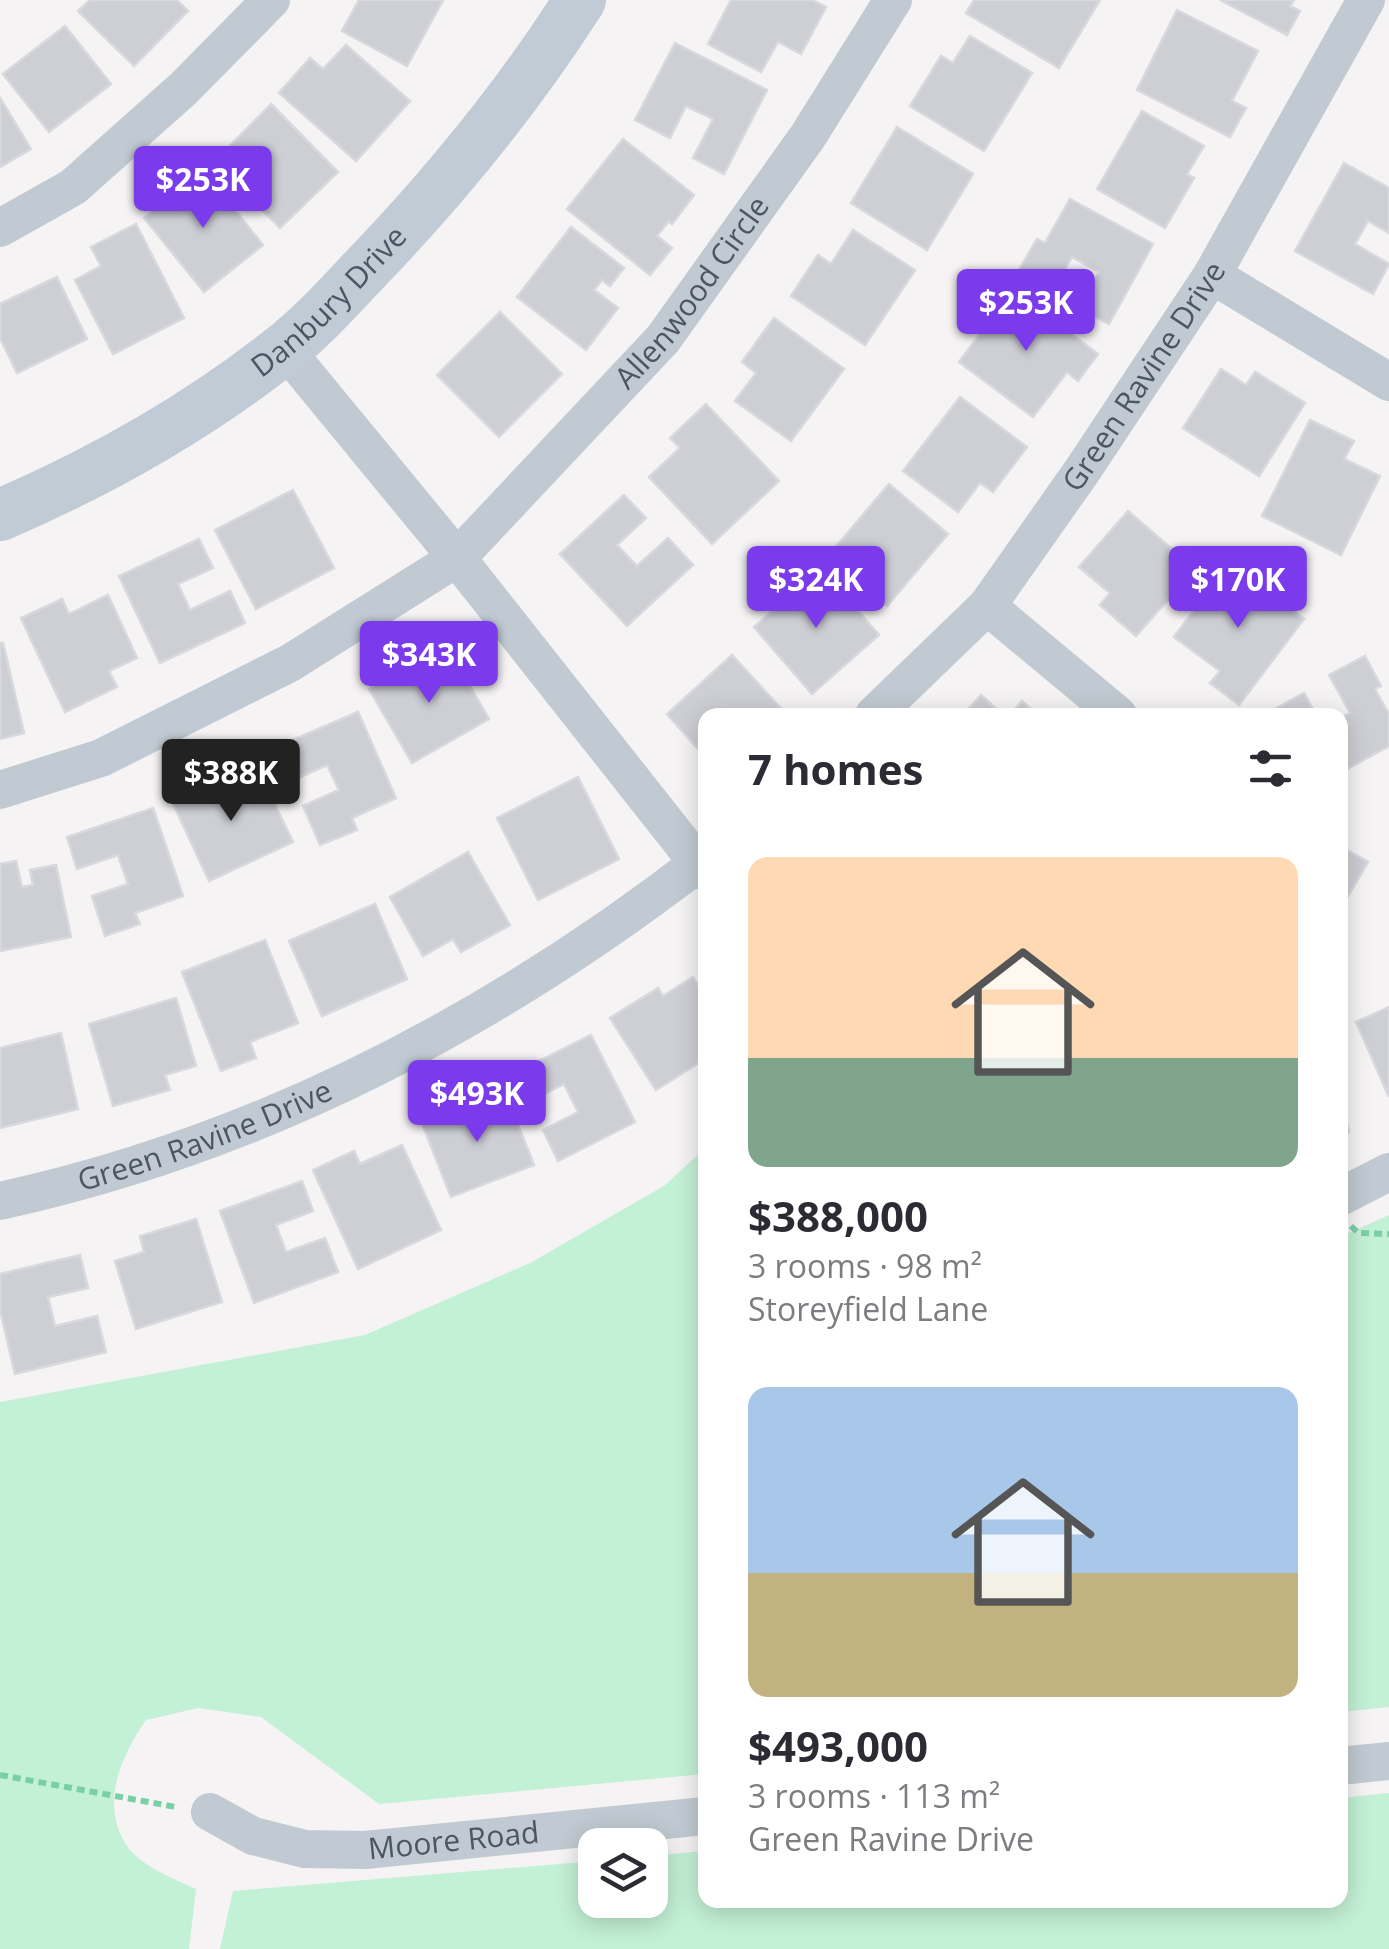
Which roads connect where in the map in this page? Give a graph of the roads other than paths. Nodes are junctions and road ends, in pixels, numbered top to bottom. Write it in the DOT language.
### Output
graph roads {
  1 [pos="271,0"];
  2 [pos="580,0"];
  3 [pos="892,0"];
  4 [pos="1366,0"];
  5 [pos="0,228"];
  6 [pos="1212,274"];
  7 [pos="285,349"];
  8 [pos="1389,382"];
  9 [pos="0,515"];
  10 [pos="457,558"];
  11 [pos="987,606"];
  12 [pos="881,708"];
  13 [pos="1110,708"];
  14 [pos="0,790"];
  15 [pos="698,858"];
  16 [pos="698,868"];
  17 [pos="1389,1172"];
  18 [pos="1348,1193"];
  19 [pos="0,1200"];
  20 [pos="1389,1761"];
  21 [pos="1348,1765"];
  22 [pos="210,1812"];
  23 [pos="698,1817"];
  1 -- 5 [label="street"];
  2 -- 7 [label="street, Danbury Drive"];
  3 -- 10 [label="street, Allenwood Circle"];
  4 -- 6 [label="street, Green Ravine Drive"];
  6 -- 8 [label="street"];
  6 -- 11 [label="street, Green Ravine Drive"];
  7 -- 9 [label="street, Danbury Drive"];
  7 -- 10 [label="street"];
  10 -- 14 [label="street, Allenwood Circle"];
  10 -- 15 [label="street"];
  11 -- 12 [label="street, Green Ravine Drive"];
  11 -- 13 [label="street"];
  16 -- 19 [label="street, Green Ravine Drive"];
  17 -- 18 [label="street"];
  20 -- 21 [label="street"];
  22 -- 23 [label="street, Moore Road"];
}
